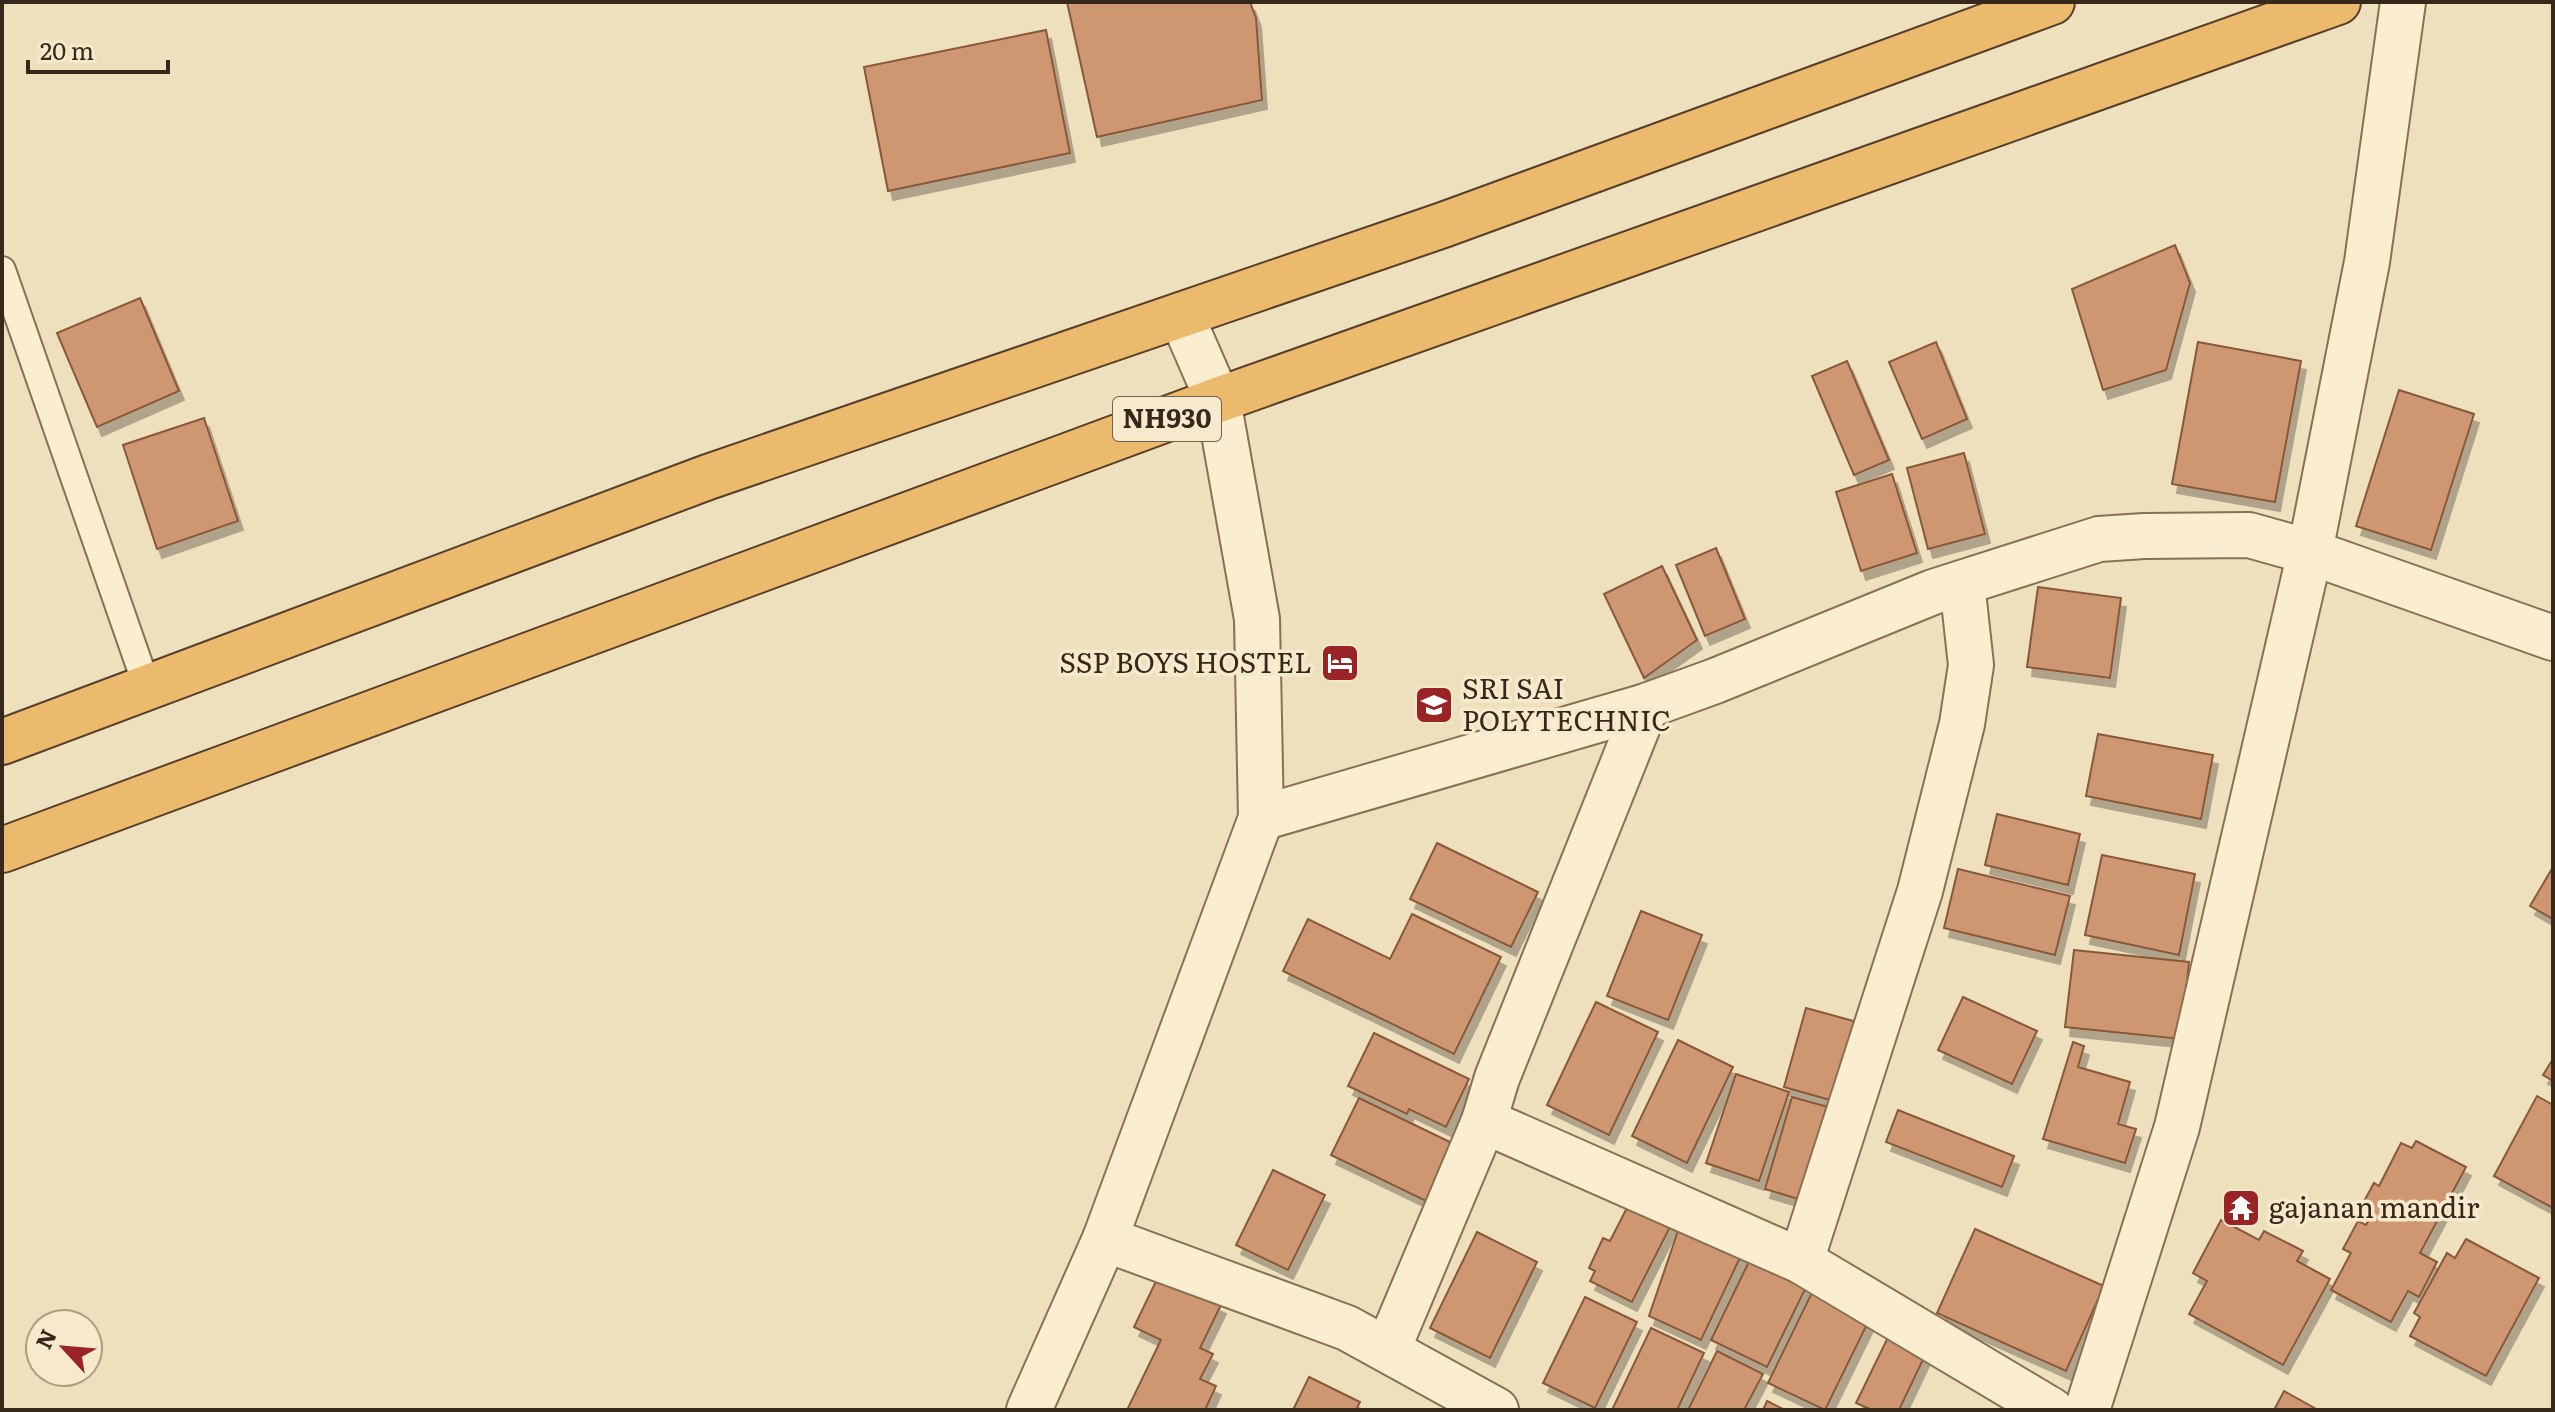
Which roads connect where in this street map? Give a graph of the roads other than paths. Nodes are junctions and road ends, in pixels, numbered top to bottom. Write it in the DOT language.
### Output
graph roads {
  1 [pos="2052,2"];
  2 [pos="2338,2"];
  3 [pos="2403,2"];
  4 [pos="2,270"];
  5 [pos="1181,315"];
  6 [pos="1218,400"];
  7 [pos="2310,552"];
  8 [pos="1962,583"];
  9 [pos="2553,638"];
  10 [pos="147,687"];
  11 [pos="1646,706"];
  12 [pos="2,742"];
  13 [pos="1261,818"];
  14 [pos="2,850"];
  15 [pos="1484,1121"];
  16 [pos="1105,1239"];
  17 [pos="1801,1261"];
  18 [pos="1388,1349"];
  19 [pos="1029,1410"];
  20 [pos="1496,1410"];
  21 [pos="2051,1410"];
  22 [pos="2087,1410"];
  1 -- 5 [label="highway"];
  2 -- 6 [label="highway, NH930"];
  3 -- 7 [label="street"];
  4 -- 10 [label="lane"];
  5 -- 6 [label="street"];
  5 -- 10 [label="highway"];
  6 -- 13 [label="street"];
  6 -- 14 [label="highway, NH930"];
  7 -- 8 [label="street"];
  7 -- 9 [label="street"];
  7 -- 22 [label="street"];
  8 -- 11 [label="street"];
  8 -- 17 [label="street"];
  10 -- 12 [label="highway"];
  11 -- 13 [label="street"];
  11 -- 15 [label="street"];
  13 -- 16 [label="street"];
  15 -- 17 [label="street"];
  15 -- 18 [label="street"];
  16 -- 18 [label="street"];
  16 -- 19 [label="street"];
  17 -- 21 [label="street"];
  18 -- 20 [label="street"];
}
